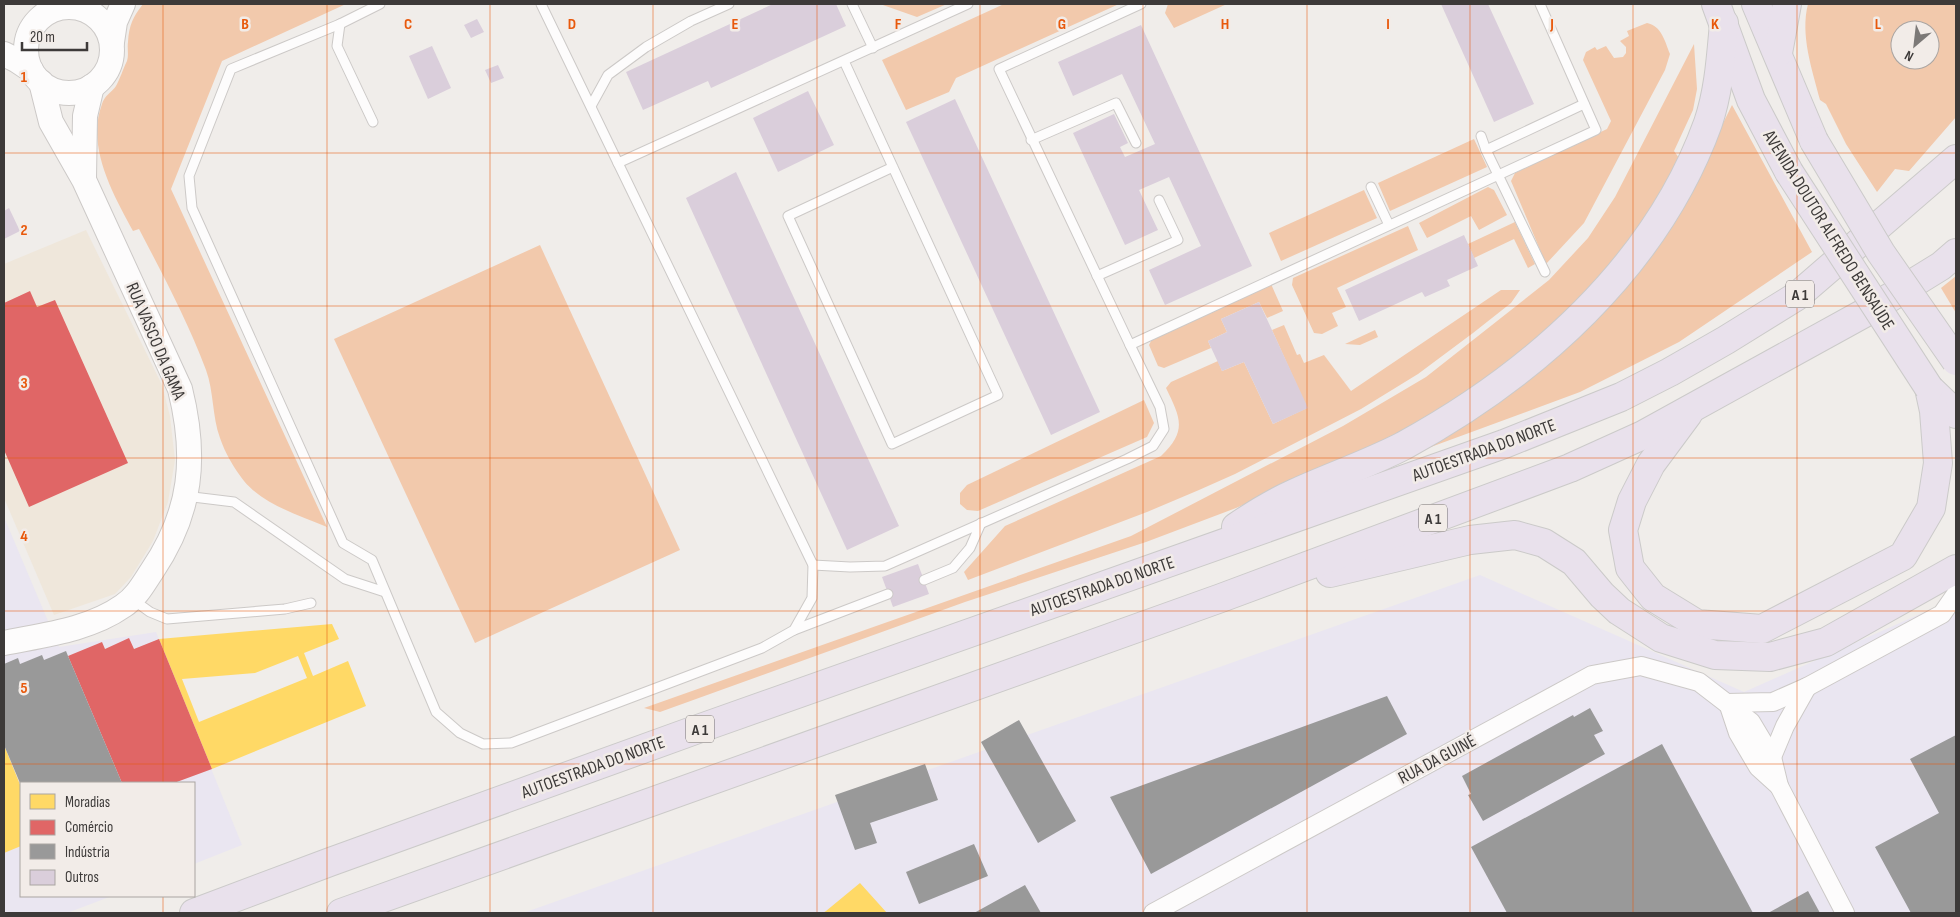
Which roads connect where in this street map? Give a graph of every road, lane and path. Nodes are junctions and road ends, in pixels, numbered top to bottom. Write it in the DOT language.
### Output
graph roads {
  1 [pos="122,4"];
  2 [pos="380,4"];
  3 [pos="541,4"];
  4 [pos="729,4"];
  5 [pos="852,4"];
  6 [pos="968,4"];
  7 [pos="1141,4"];
  8 [pos="1540,4"];
  9 [pos="1756,4"];
  10 [pos="1788,4"];
  11 [pos="54,8"];
  12 [pos="1720,13"];
  13 [pos="340,24"];
  14 [pos="112,42"];
  15 [pos="873,48"];
  16 [pos="1778,53"];
  17 [pos="4,54"];
  18 [pos="844,61"];
  19 [pos="36,76"];
  20 [pos="92,86"];
  21 [pos="1584,104"];
  22 [pos="591,106"];
  23 [pos="373,122"];
  24 [pos="1481,136"];
  25 [pos="1032,140"];
  26 [pos="1136,143"];
  27 [pos="1486,150"];
  28 [pos="1956,159"];
  29 [pos="618,163"];
  30 [pos="894,167"];
  31 [pos="1498,175"];
  32 [pos="84,180"];
  33 [pos="1371,186"];
  34 [pos="1159,200"];
  35 [pos="1390,225"];
  36 [pos="1956,253"];
  37 [pos="1545,272"];
  38 [pos="1097,276"];
  39 [pos="1130,345"];
  40 [pos="1956,361"];
  41 [pos="1929,388"];
  42 [pos="1692,409"];
  43 [pos="1956,414"];
  44 [pos="185,496"];
  45 [pos="981,523"];
  46 [pos="1209,549"];
  47 [pos="813,565"];
  48 [pos="1956,569"];
  49 [pos="924,580"];
  50 [pos="385,592"];
  51 [pos="888,594"];
  52 [pos="1956,594"];
  53 [pos="1221,598"];
  54 [pos="132,599"];
  55 [pos="311,603"];
  56 [pos="794,630"];
  57 [pos="4,644"];
  58 [pos="1807,687"];
  59 [pos="1728,703"];
  60 [pos="1772,757"];
  61 [pos="1779,786"];
  62 [pos="194,913"];
  63 [pos="341,913"];
  64 [pos="1153,913"];
  65 [pos="1846,913"];
  1 -- 14 [label="street"];
  2 -- 13 [label="lane"];
  3 -- 22 [label="lane"];
  4 -- 22 [label="lane"];
  5 -- 15 [label="lane"];
  6 -- 15 [label="lane"];
  7 -- 25 [label="lane"];
  8 -- 21 [label="lane"];
  9 -- 16 [label="highway, AVENIDA DOUTOR ALFREDO BENSAÚDE"];
  10 -- 16 [label="highway"];
  11 -- 14 [label="street"];
  11 -- 19 [label="street"];
  12 -- 41 [label="highway, AVENIDA DOUTOR ALFREDO BENSAÚDE, bridge"];
  12 -- 46 [label="highway"];
  13 -- 23 [label="lane"];
  13 -- 50 [label="lane"];
  14 -- 20 [label="street"];
  15 -- 18 [label="lane"];
  16 -- 40 [label="highway, AVENIDA DOUTOR ALFREDO BENSAÚDE, bridge"];
  17 -- 19 [label="street"];
  18 -- 29 [label="lane"];
  18 -- 30 [label="lane"];
  19 -- 20 [label="street"];
  19 -- 32 [label="street, RUA VASCO DA GAMA"];
  20 -- 32 [label="street, RUA VASCO DA GAMA"];
  21 -- 27 [label="lane"];
  21 -- 31 [label="lane"];
  22 -- 29 [label="lane"];
  24 -- 27 [label="lane"];
  25 -- 26 [label="lane"];
  25 -- 38 [label="lane"];
  27 -- 31 [label="lane"];
  28 -- 46 [label="highway, AUTOESTRADA DO NORTE / A 1"];
  29 -- 47 [label="lane"];
  30 -- 30 [label="lane"];
  31 -- 35 [label="lane"];
  31 -- 37 [label="lane"];
  32 -- 44 [label="street, RUA VASCO DA GAMA"];
  33 -- 35 [label="lane"];
  34 -- 38 [label="lane"];
  35 -- 39 [label="lane"];
  36 -- 42 [label="highway"];
  38 -- 39 [label="lane"];
  39 -- 45 [label="lane"];
  41 -- 42 [label="highway"];
  41 -- 43 [label="highway, AVENIDA DOUTOR ALFREDO BENSAÚDE"];
  42 -- 53 [label="highway, A 1"];
  44 -- 50 [label="lane"];
  44 -- 54 [label="street, RUA VASCO DA GAMA"];
  45 -- 47 [label="lane"];
  45 -- 49 [label="lane"];
  46 -- 62 [label="highway, AUTOESTRADA DO NORTE / A 1"];
  47 -- 56 [label="lane"];
  48 -- 53 [label="highway"];
  50 -- 56 [label="lane"];
  51 -- 56 [label="lane"];
  52 -- 58 [label="street"];
  53 -- 63 [label="highway, A 1"];
  54 -- 55 [label="lane"];
  54 -- 57 [label="street, RUA VASCO DA GAMA"];
  58 -- 59 [label="street"];
  58 -- 60 [label="street"];
  59 -- 60 [label="street, RUA DA GUINÉ"];
  59 -- 61 [label="street, RUA DA GUINÉ"];
  59 -- 64 [label="street, RUA DA GUINÉ"];
  60 -- 61 [label="street, RUA DA GUINÉ"];
  61 -- 65 [label="street, RUA DA GUINÉ"];
}
